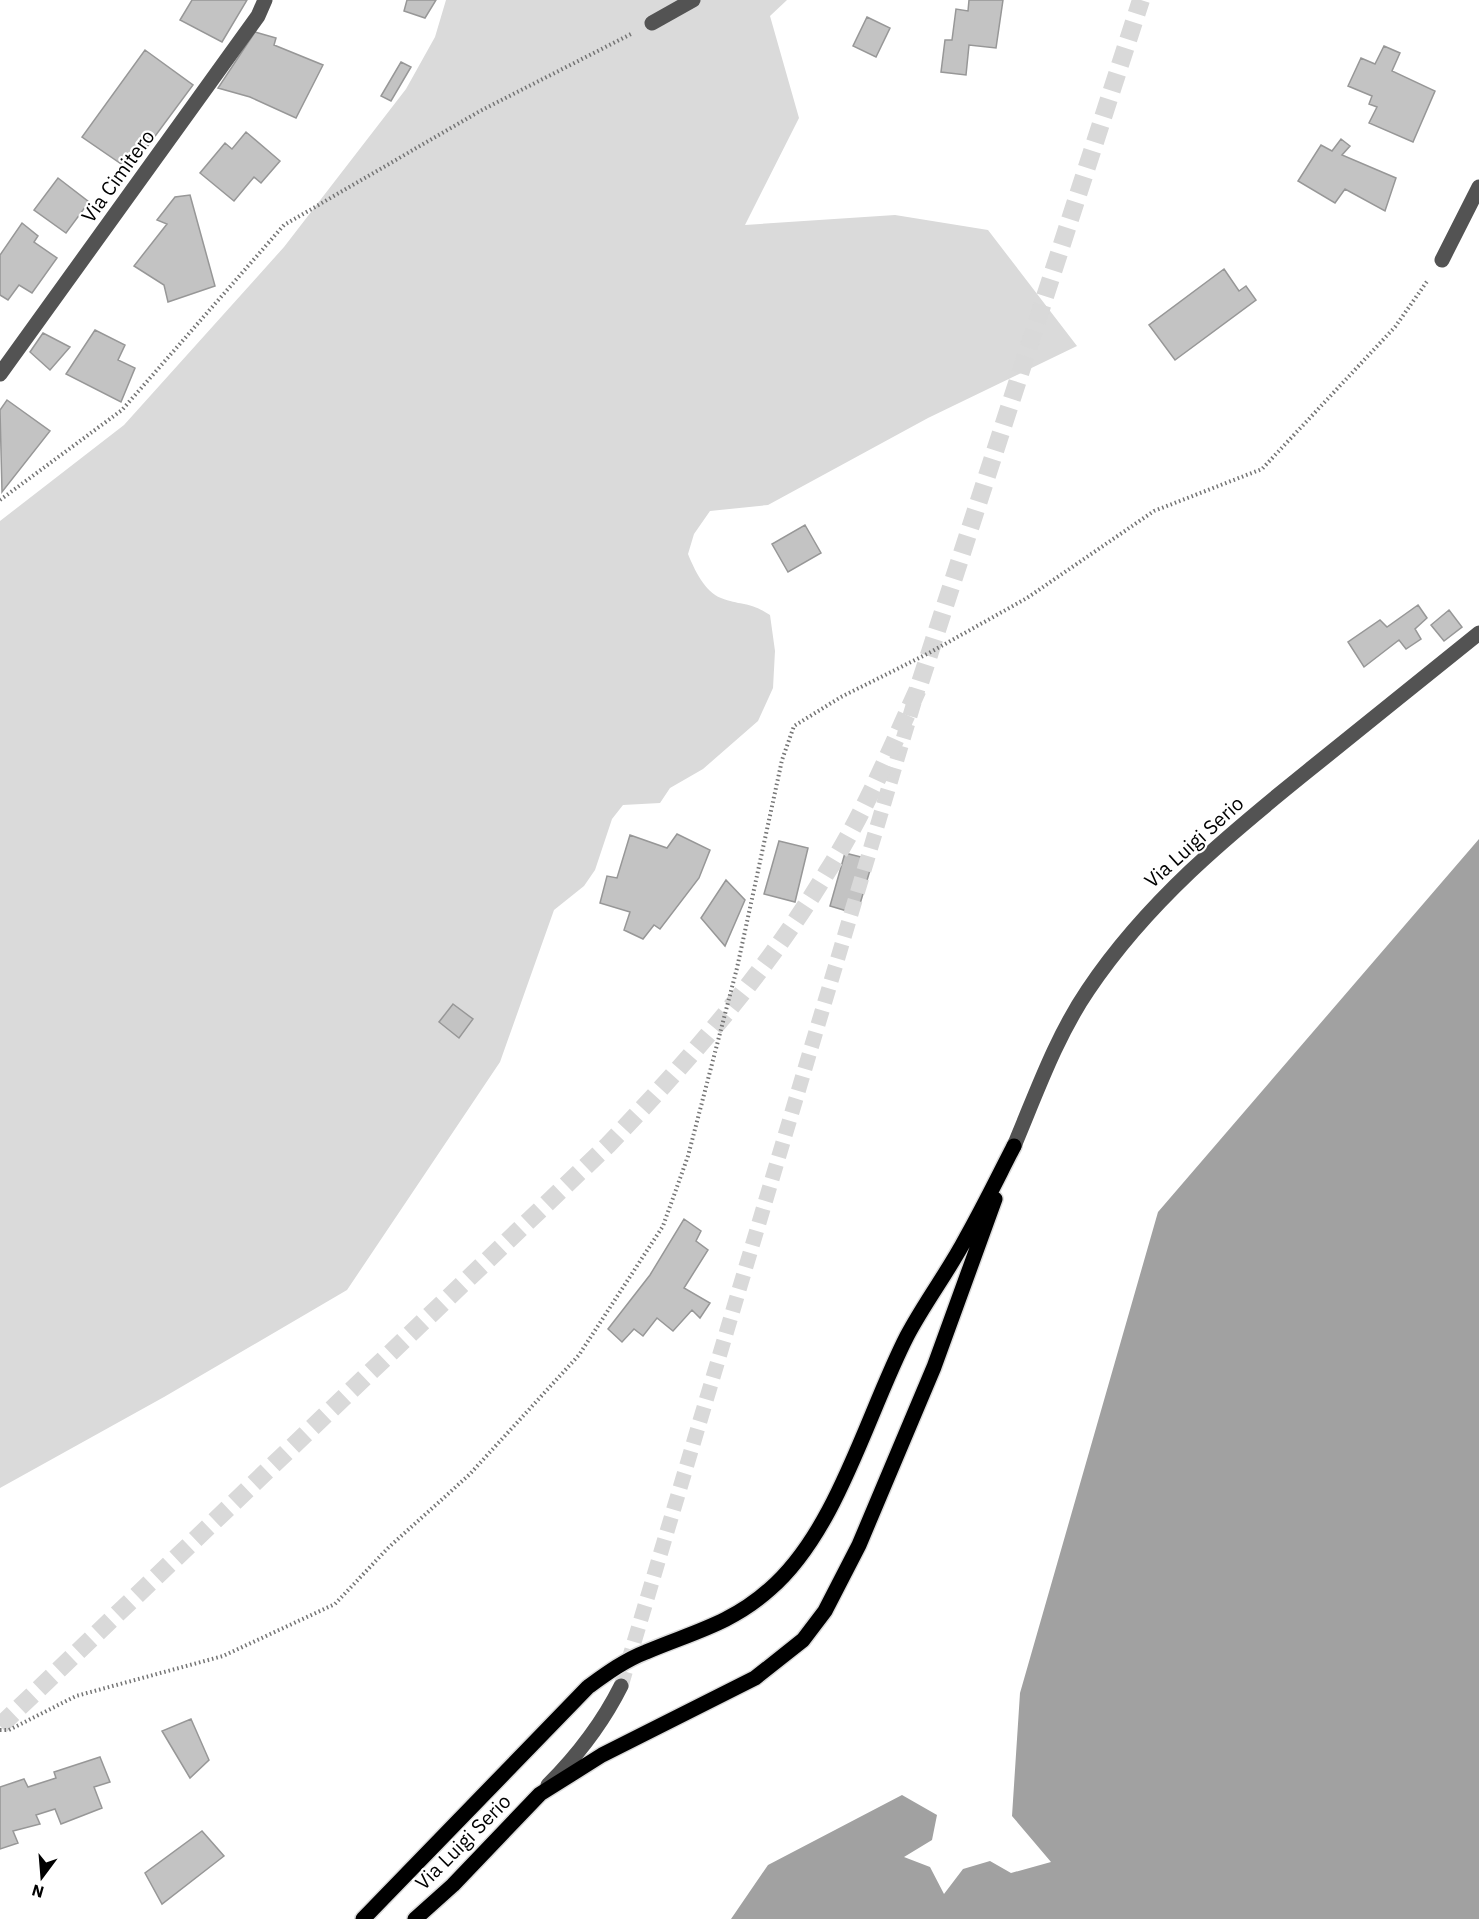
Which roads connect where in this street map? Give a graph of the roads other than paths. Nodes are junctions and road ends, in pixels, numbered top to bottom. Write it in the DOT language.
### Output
graph roads {
  1 [pos="265,0"];
  2 [pos="693,0"];
  3 [pos="652,23"];
  4 [pos="1479,187"];
  5 [pos="1442,260"];
  6 [pos="0,374"];
  7 [pos="1479,633"];
  8 [pos="1014,1146"];
  9 [pos="621,1686"];
  10 [pos="540,1794"];
  11 [pos="363,1919"];
  12 [pos="415,1919"];
  1 -- 6 [label="street, Via Cimitero"];
  2 -- 3 [label="street"];
  4 -- 5 [label="street"];
  7 -- 8 [label="street, Via Luigi Serio"];
  8 -- 10 [label="main road, Via Luigi Serio"];
  8 -- 11 [label="main road"];
  9 -- 10 [label="street"];
  10 -- 12 [label="main road, Via Luigi Serio"];
}
